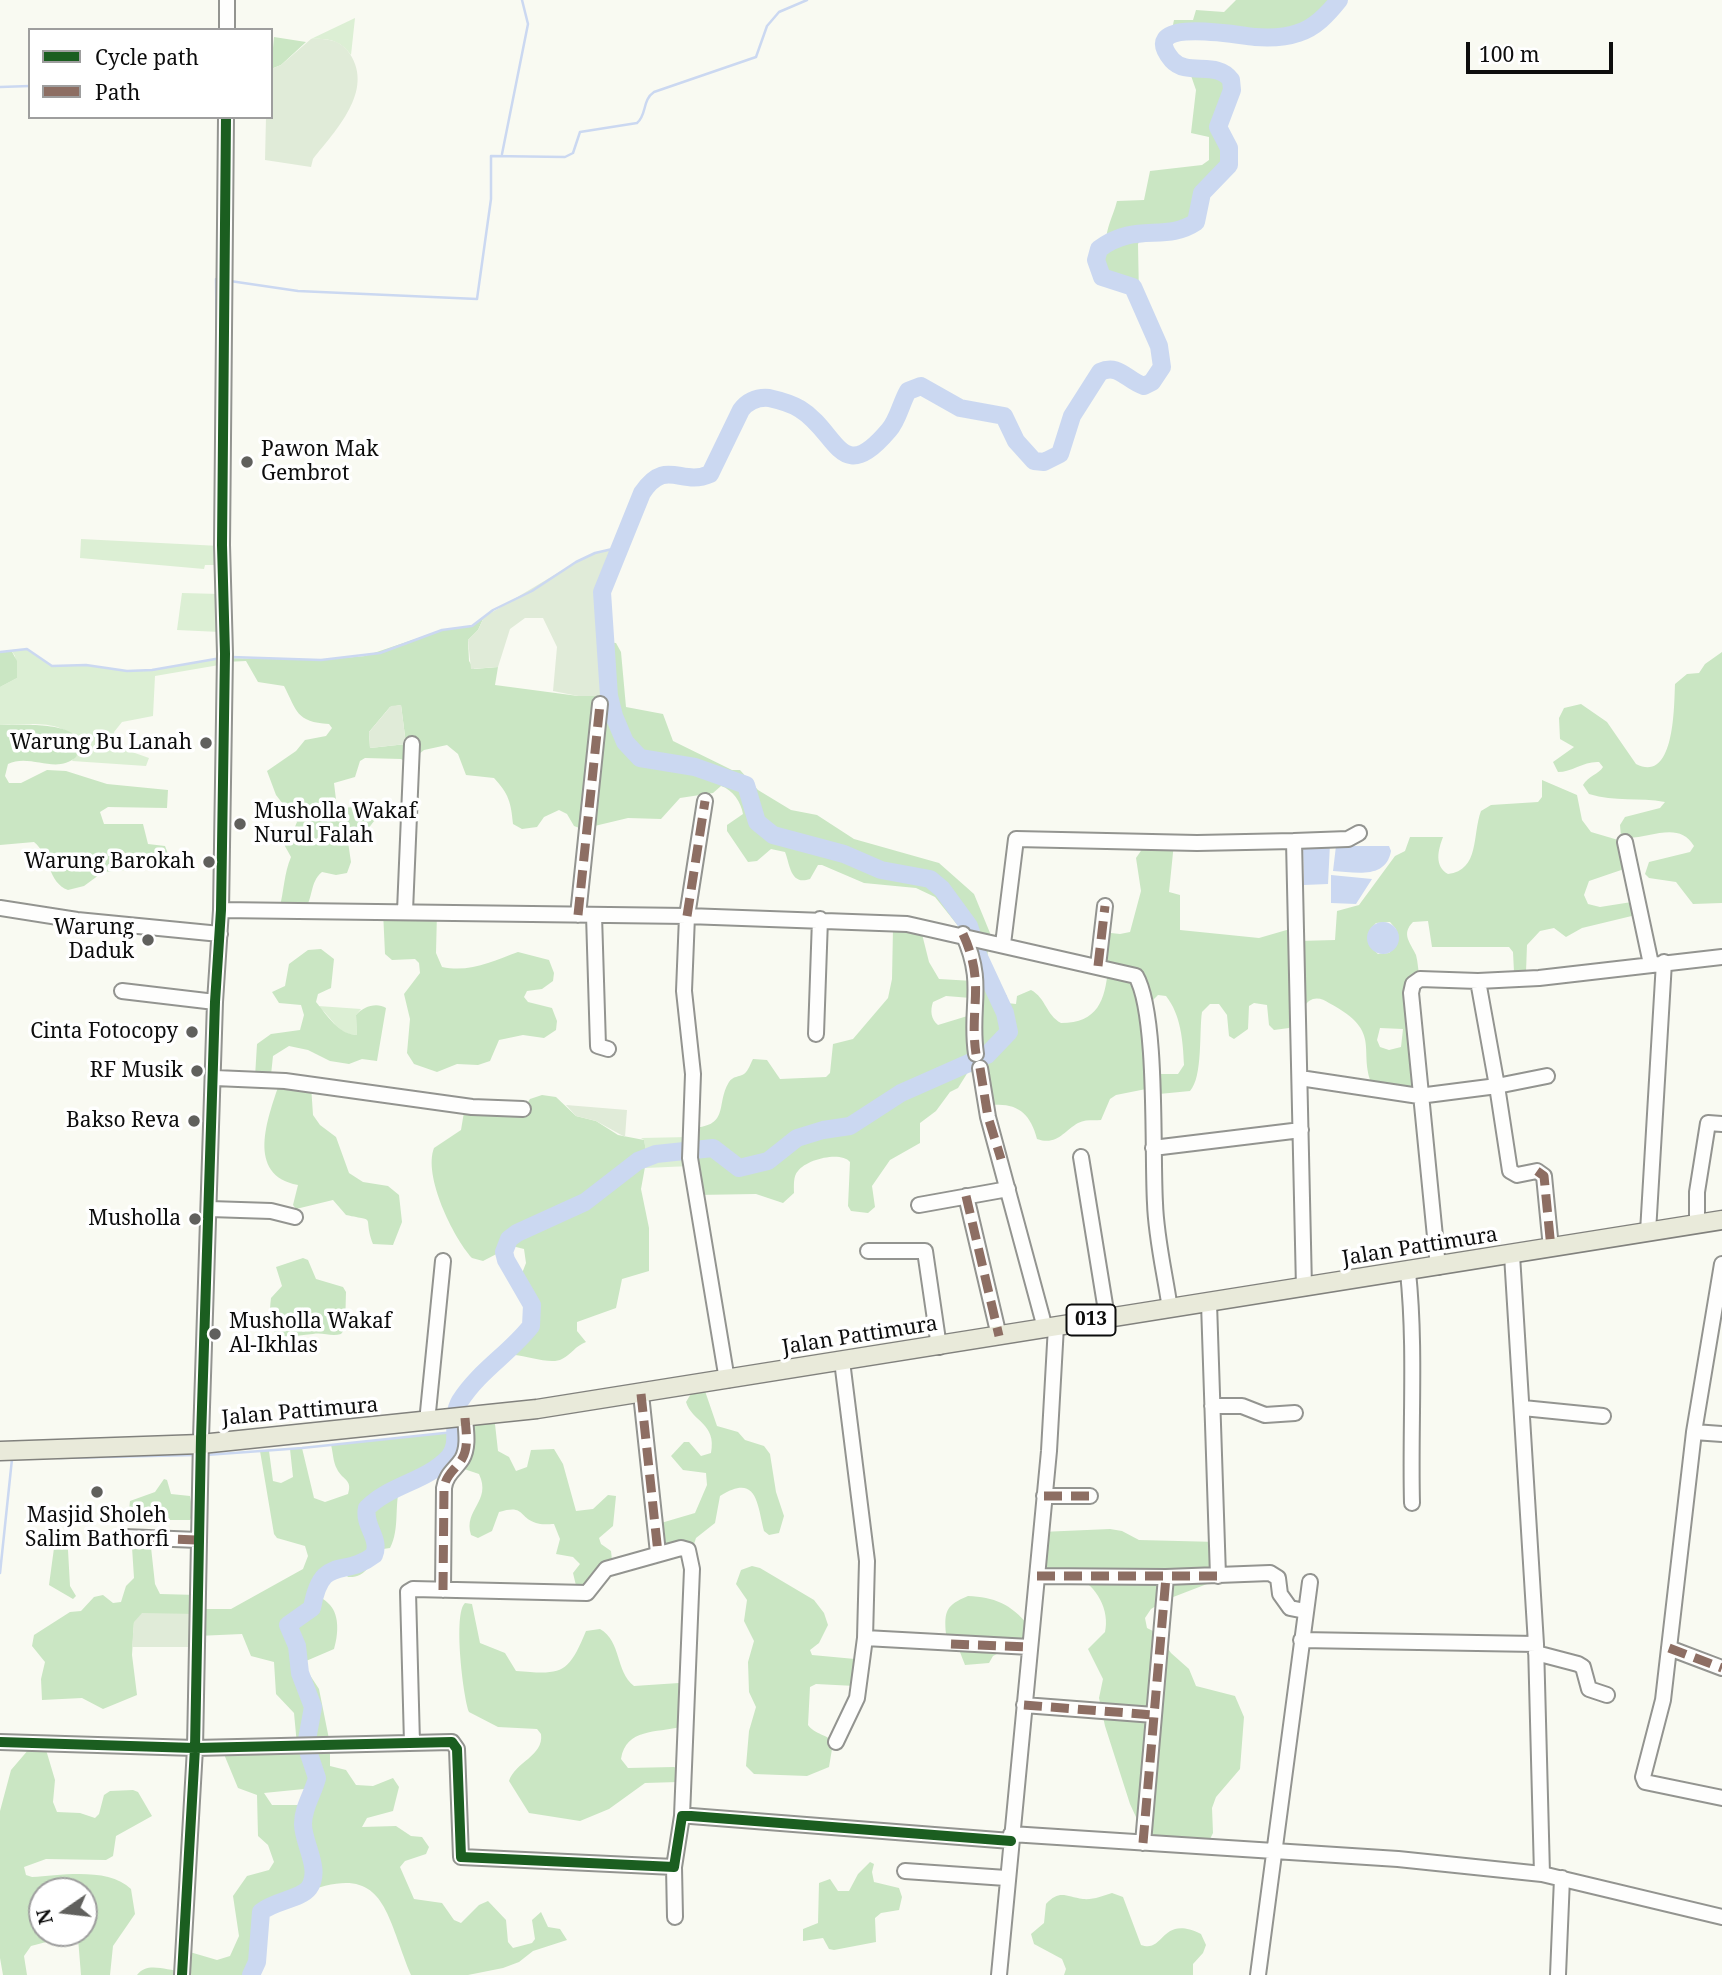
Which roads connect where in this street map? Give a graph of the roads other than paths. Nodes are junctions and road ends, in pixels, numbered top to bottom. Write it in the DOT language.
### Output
graph roads {
  1 [pos="227,0"];
  2 [pos="227,28"];
  3 [pos="226,119"];
  4 [pos="600,704"];
  5 [pos="412,744"];
  6 [pos="705,801"];
  7 [pos="1359,833"];
  8 [pos="1294,841"];
  9 [pos="1625,842"];
  10 [pos="1105,906"];
  11 [pos="0,908"];
  12 [pos="221,909"];
  13 [pos="405,911"];
  14 [pos="578,915"];
  15 [pos="594,915"];
  16 [pos="687,916"];
  17 [pos="820,919"];
  18 [pos="220,934"];
  19 [pos="971,936"];
  20 [pos="1003,944"];
  21 [pos="1722,957"];
  22 [pos="1657,963"];
  23 [pos="1098,966"];
  24 [pos="1478,981"];
  25 [pos="122,991"];
  26 [pos="215,1002"];
  27 [pos="816,1034"];
  28 [pos="608,1049"];
  29 [pos="1547,1076"];
  30 [pos="215,1078"];
  31 [pos="1300,1078"];
  32 [pos="1497,1086"];
  33 [pos="1419,1096"];
  34 [pos="523,1109"];
  35 [pos="1722,1124"];
  36 [pos="1301,1130"];
  37 [pos="1153,1148"];
  38 [pos="1081,1157"];
  39 [pos="1008,1189"];
  40 [pos="967,1196"];
  41 [pos="919,1205"];
  42 [pos="210,1209"];
  43 [pos="295,1217"];
  44 [pos="1722,1220"];
  45 [pos="1697,1225"];
  46 [pos="1648,1232"];
  47 [pos="1551,1248"];
  48 [pos="868,1251"];
  49 [pos="1512,1255"];
  50 [pos="443,1261"];
  51 [pos="1722,1265"];
  52 [pos="1438,1267"];
  53 [pos="1408,1272"];
  54 [pos="1304,1288"];
  55 [pos="1209,1304"];
  56 [pos="1170,1309"];
  57 [pos="1107,1317"];
  58 [pos="1050,1327"];
  59 [pos="999,1336"];
  60 [pos="939,1346"];
  61 [pos="842,1362"];
  62 [pos="727,1380"];
  63 [pos="641,1394"];
  64 [pos="1212,1406"];
  65 [pos="1522,1408"];
  66 [pos="1295,1413"];
  67 [pos="1603,1416"];
  68 [pos="449,1420"];
  69 [pos="1694,1432"];
  70 [pos="1722,1434"];
  71 [pos="0,1451"];
  72 [pos="202,1452"];
  73 [pos="1044,1496"];
  74 [pos="1090,1496"];
  75 [pos="1412,1503"];
  76 [pos="124,1537"];
  77 [pos="198,1540"];
  78 [pos="658,1553"];
  79 [pos="1037,1576"];
  80 [pos="1218,1576"];
  81 [pos="1166,1577"];
  82 [pos="1310,1582"];
  83 [pos="443,1590"];
  84 [pos="1305,1611"];
  85 [pos="865,1638"];
  86 [pos="1301,1640"];
  87 [pos="1030,1647"];
  88 [pos="1669,1648"];
  89 [pos="1536,1649"];
  90 [pos="1722,1668"];
  91 [pos="1607,1695"];
  92 [pos="1024,1705"];
  93 [pos="1154,1715"];
  94 [pos="0,1742"];
  95 [pos="836,1742"];
  96 [pos="412,1743"];
  97 [pos="195,1748"];
  98 [pos="1722,1798"];
  99 [pos="682,1816"];
  100 [pos="1011,1838"];
  101 [pos="1143,1843"];
  102 [pos="1273,1851"];
  103 [pos="674,1867"];
  104 [pos="905,1871"];
  105 [pos="1542,1874"];
  106 [pos="1006,1878"];
  107 [pos="1562,1878"];
  108 [pos="674,1917"];
  109 [pos="1722,1917"];
  110 [pos="182,1975"];
  111 [pos="999,1975"];
  112 [pos="1258,1975"];
  113 [pos="1558,1975"];
  1 -- 2 [label="street"];
  3 -- 12 [label="street"];
  4 -- 14 [label="street"];
  5 -- 13 [label="street"];
  6 -- 16 [label="street"];
  7 -- 8 [label="street"];
  8 -- 20 [label="street"];
  8 -- 31 [label="street"];
  9 -- 22 [label="street"];
  10 -- 23 [label="street"];
  11 -- 18 [label="street"];
  12 -- 13 [label="street"];
  12 -- 18 [label="street"];
  13 -- 14 [label="street"];
  14 -- 15 [label="street"];
  15 -- 16 [label="street"];
  15 -- 28 [label="street"];
  16 -- 17 [label="street"];
  16 -- 62 [label="street"];
  17 -- 19 [label="street"];
  17 -- 27 [label="street"];
  18 -- 26 [label="street"];
  19 -- 20 [label="street"];
  19 -- 39 [label="street"];
  20 -- 23 [label="street"];
  21 -- 22 [label="street"];
  22 -- 24 [label="street"];
  22 -- 46 [label="street"];
  23 -- 37 [label="street"];
  24 -- 32 [label="street"];
  24 -- 33 [label="street"];
  25 -- 26 [label="street"];
  26 -- 30 [label="street"];
  29 -- 32 [label="street"];
  30 -- 34 [label="street"];
  30 -- 42 [label="street"];
  31 -- 33 [label="street"];
  31 -- 36 [label="street"];
  32 -- 33 [label="street"];
  32 -- 47 [label="street"];
  33 -- 52 [label="street"];
  35 -- 45 [label="street"];
  36 -- 37 [label="street"];
  36 -- 54 [label="street"];
  37 -- 56 [label="street"];
  38 -- 57 [label="street"];
  39 -- 40 [label="street"];
  39 -- 58 [label="street"];
  40 -- 41 [label="street"];
  40 -- 59 [label="street"];
  42 -- 43 [label="street"];
  42 -- 72 [label="street"];
  44 -- 45 [label="main road, Jalan Pattimura / 013"];
  45 -- 46 [label="main road, Jalan Pattimura / 013"];
  46 -- 47 [label="main road, Jalan Pattimura / 013"];
  47 -- 49 [label="main road, Jalan Pattimura / 013"];
  48 -- 60 [label="street"];
  49 -- 52 [label="main road, Jalan Pattimura / 013"];
  49 -- 65 [label="street"];
  50 -- 68 [label="street"];
  51 -- 69 [label="street"];
  52 -- 53 [label="main road, Jalan Pattimura / 013"];
  53 -- 54 [label="main road, Jalan Pattimura / 013"];
  53 -- 75 [label="street"];
  54 -- 55 [label="main road, Jalan Pattimura / 013"];
  55 -- 56 [label="main road, Jalan Pattimura / 013"];
  55 -- 64 [label="street"];
  56 -- 57 [label="main road, Jalan Pattimura / 013"];
  57 -- 58 [label="main road, Jalan Pattimura / 013"];
  58 -- 59 [label="main road, Jalan Pattimura / 013"];
  58 -- 73 [label="street"];
  59 -- 60 [label="main road, Jalan Pattimura / 013"];
  60 -- 61 [label="main road, Jalan Pattimura / 013"];
  61 -- 62 [label="main road, Jalan Pattimura / 013"];
  61 -- 85 [label="street"];
  62 -- 63 [label="main road, Jalan Pattimura / 013"];
  63 -- 68 [label="main road, Jalan Pattimura / 013"];
  63 -- 78 [label="street"];
  64 -- 66 [label="street"];
  64 -- 80 [label="street"];
  65 -- 67 [label="street"];
  65 -- 89 [label="street"];
  68 -- 72 [label="main road, Jalan Pattimura / 013"];
  68 -- 83 [label="street"];
  69 -- 70 [label="street"];
  69 -- 88 [label="street"];
  71 -- 72 [label="main road, Jalan Pattimura / 013"];
  72 -- 77 [label="street"];
  73 -- 74 [label="street"];
  73 -- 79 [label="street"];
  76 -- 77 [label="street"];
  77 -- 97 [label="street"];
  78 -- 83 [label="street"];
  78 -- 99 [label="street"];
  79 -- 81 [label="street"];
  79 -- 87 [label="street"];
  80 -- 81 [label="street"];
  80 -- 84 [label="street"];
  81 -- 93 [label="street"];
  82 -- 84 [label="street"];
  83 -- 96 [label="street"];
  84 -- 86 [label="street"];
  85 -- 87 [label="street"];
  85 -- 95 [label="street"];
  86 -- 89 [label="street"];
  86 -- 102 [label="street"];
  87 -- 92 [label="street"];
  88 -- 90 [label="street"];
  88 -- 98 [label="street"];
  89 -- 91 [label="street"];
  89 -- 105 [label="street"];
  92 -- 93 [label="street"];
  92 -- 100 [label="street"];
  93 -- 101 [label="street"];
  94 -- 97 [label="street"];
  96 -- 97 [label="street"];
  96 -- 103 [label="street"];
  97 -- 110 [label="street"];
  99 -- 100 [label="street"];
  99 -- 103 [label="street"];
  100 -- 101 [label="street"];
  100 -- 106 [label="street"];
  101 -- 102 [label="street"];
  102 -- 105 [label="street"];
  102 -- 112 [label="street"];
  103 -- 108 [label="street"];
  104 -- 106 [label="street"];
  105 -- 107 [label="street"];
  106 -- 111 [label="street"];
  107 -- 109 [label="street"];
  107 -- 113 [label="street"];
}
